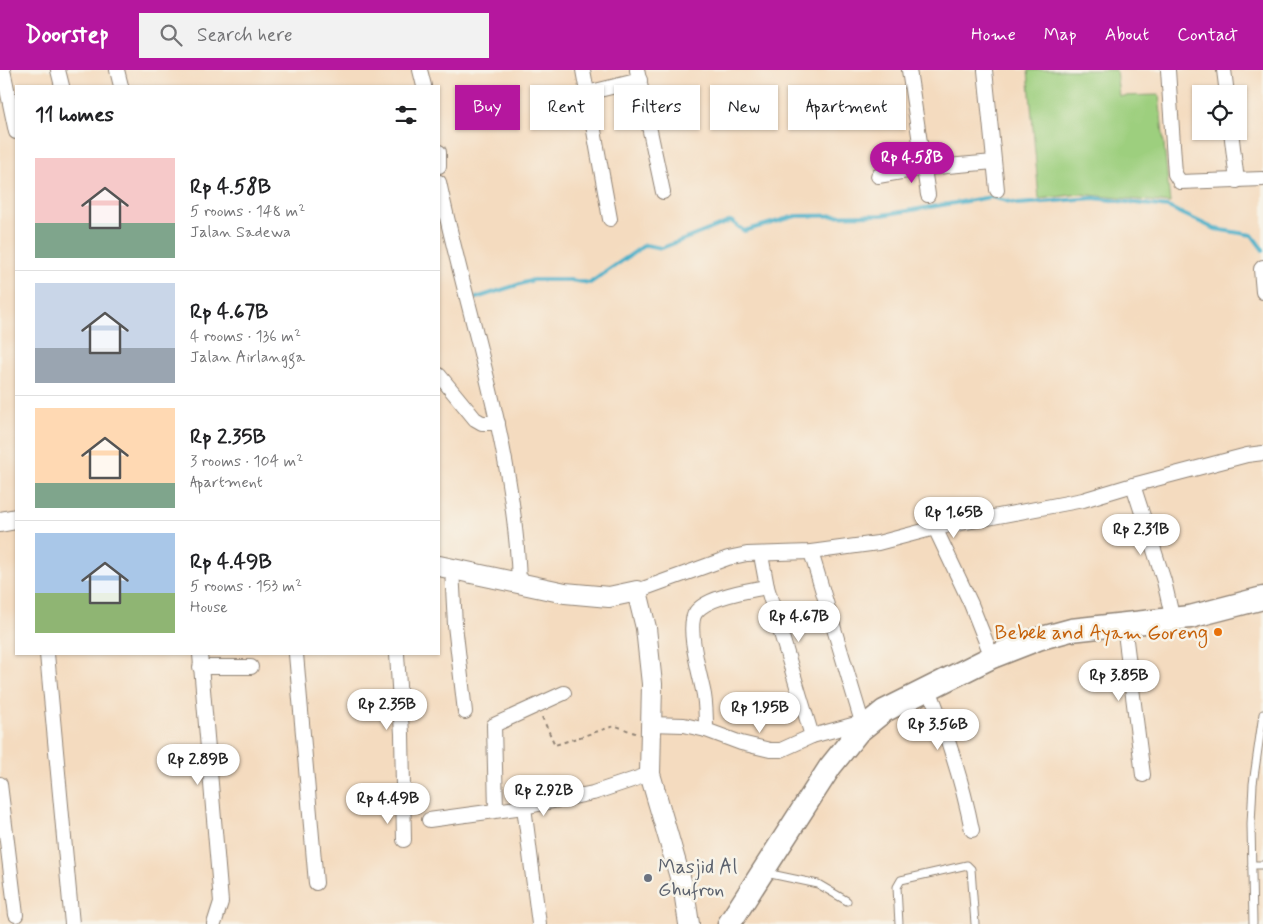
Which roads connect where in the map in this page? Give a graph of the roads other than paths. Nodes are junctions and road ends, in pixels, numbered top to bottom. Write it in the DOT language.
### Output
graph roads {
  1 [pos="3,70"];
  2 [pos="58,70"];
  3 [pos="117,70"];
  4 [pos="420,70"];
  5 [pos="583,70"];
  6 [pos="909,70"];
  7 [pos="985,70"];
  8 [pos="1168,70"];
  9 [pos="1224,70"];
  10 [pos="638,75"];
  11 [pos="62,85"];
  12 [pos="121,85"];
  13 [pos="424,85"];
  14 [pos="586,85"];
  15 [pos="1226,85"];
  16 [pos="604,87"];
  17 [pos="15,127"];
  18 [pos="594,130"];
  19 [pos="1232,140"];
  20 [pos="994,162"];
  21 [pos="924,168"];
  22 [pos="878,176"];
  23 [pos="1263,179"];
  24 [pos="1237,181"];
  25 [pos="440,186"];
  26 [pos="997,190"];
  27 [pos="663,192"];
  28 [pos="928,195"];
  29 [pos="610,219"];
  30 [pos="1263,267"];
  31 [pos="1263,292"];
  32 [pos="440,377"];
  33 [pos="498,423"];
  34 [pos="1263,454"];
  35 [pos="1133,485"];
  36 [pos="15,519"];
  37 [pos="0,522"];
  38 [pos="934,528"];
  39 [pos="811,552"];
  40 [pos="761,555"];
  41 [pos="445,567"];
  42 [pos="519,583"];
  43 [pos="767,587"];
  44 [pos="637,591"];
  45 [pos="1263,598"];
  46 [pos="1173,620"];
  47 [pos="1124,625"];
  48 [pos="47,655"];
  49 [pos="296,655"];
  50 [pos="397,655"];
  51 [pos="992,657"];
  52 [pos="200,660"];
  53 [pos="251,667"];
  54 [pos="929,689"];
  55 [pos="564,692"];
  56 [pos="465,712"];
  57 [pos="1263,714"];
  58 [pos="866,721"];
  59 [pos="650,729"];
  60 [pos="706,730"];
  61 [pos="812,736"];
  62 [pos="650,774"];
  63 [pos="1143,775"];
  64 [pos="0,784"];
  65 [pos="524,807"];
  66 [pos="496,810"];
  67 [pos="429,820"];
  68 [pos="972,830"];
  69 [pos="404,840"];
  70 [pos="1252,865"];
  71 [pos="1263,865"];
  72 [pos="761,872"];
  73 [pos="316,883"];
  74 [pos="847,901"];
  75 [pos="16,915"];
  76 [pos="72,924"];
  77 [pos="214,924"];
  78 [pos="539,924"];
  79 [pos="689,924"];
  80 [pos="729,924"];
  81 [pos="899,924"];
  82 [pos="975,924"];
  83 [pos="1253,924"];
  1 -- 17 [label="street"];
  2 -- 11 [label="street"];
  3 -- 12 [label="street"];
  4 -- 13 [label="street"];
  5 -- 14 [label="street"];
  6 -- 21 [label="street"];
  7 -- 20 [label="street"];
  8 -- 24 [label="street"];
  9 -- 15 [label="street"];
  10 -- 16 [label="street"];
  10 -- 27 [label="street"];
  18 -- 29 [label="street"];
  19 -- 24 [label="street"];
  20 -- 21 [label="street"];
  20 -- 26 [label="street"];
  21 -- 22 [label="street"];
  21 -- 28 [label="street"];
  23 -- 24 [label="street"];
  25 -- 33 [label="street"];
  30 -- 31 [label="street"];
  32 -- 33 [label="street"];
  33 -- 42 [label="street"];
  34 -- 35 [label="street"];
  35 -- 38 [label="street"];
  35 -- 46 [label="street"];
  36 -- 37 [label="street"];
  38 -- 39 [label="street"];
  38 -- 51 [label="street"];
  39 -- 40 [label="street"];
  39 -- 58 [label="street"];
  40 -- 43 [label="street"];
  40 -- 44 [label="street"];
  41 -- 42 [label="street"];
  41 -- 56 [label="street"];
  42 -- 44 [label="street"];
  43 -- 60 [label="street"];
  43 -- 61 [label="street"];
  44 -- 59 [label="street"];
  45 -- 46 [label="main road"];
  46 -- 47 [label="main road"];
  47 -- 51 [label="main road"];
  47 -- 63 [label="street"];
  48 -- 76 [label="street"];
  49 -- 73 [label="street"];
  50 -- 69 [label="street"];
  51 -- 54 [label="main road"];
  52 -- 53 [label="street"];
  52 -- 77 [label="street"];
  54 -- 58 [label="main road"];
  54 -- 68 [label="street"];
  55 -- 66 [label="street"];
  57 -- 70 [label="lane"];
  58 -- 61 [label="street"];
  58 -- 72 [label="main road"];
  59 -- 60 [label="street"];
  59 -- 62 [label="street"];
  60 -- 61 [label="street"];
  62 -- 65 [label="street"];
  62 -- 79 [label="street"];
  64 -- 75 [label="street"];
  65 -- 66 [label="street"];
  65 -- 78 [label="street"];
  66 -- 67 [label="street"];
  70 -- 71 [label="lane"];
  70 -- 83 [label="lane"];
  72 -- 74 [label="lane"];
  72 -- 80 [label="main road"];
  81 -- 82 [label="lane"];
}
